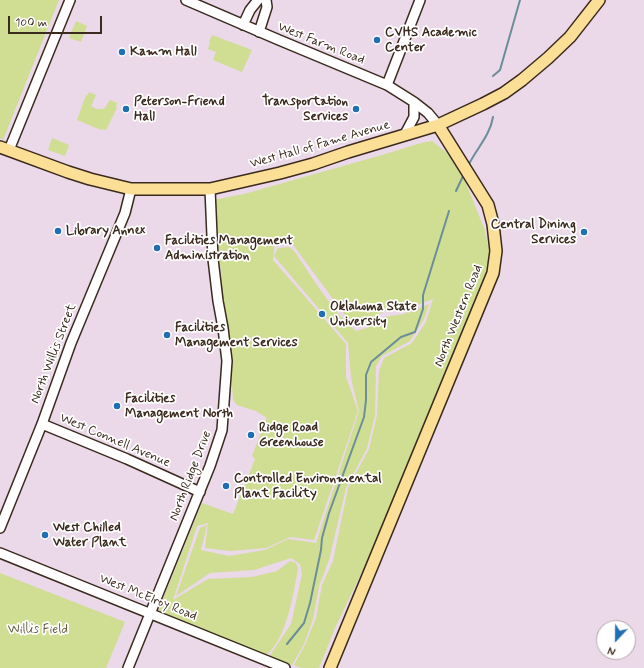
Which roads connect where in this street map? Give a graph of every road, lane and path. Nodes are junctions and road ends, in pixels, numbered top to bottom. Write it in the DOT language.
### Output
graph roads {
  1 [pos="70,0"];
  2 [pos="186,0"];
  3 [pos="258,0"];
  4 [pos="266,0"];
  5 [pos="420,0"];
  6 [pos="599,0"];
  7 [pos="243,25"];
  8 [pos="258,32"];
  9 [pos="387,85"];
  10 [pos="414,102"];
  11 [pos="438,125"];
  12 [pos="405,134"];
  13 [pos="4,149"];
  14 [pos="131,189"];
  15 [pos="210,189"];
  16 [pos="42,424"];
  17 [pos="200,492"];
  18 [pos="0,528"];
  19 [pos="0,553"];
  20 [pos="151,613"];
  21 [pos="128,668"];
  22 [pos="285,668"];
  23 [pos="330,668"];
  1 -- 13 [label="street"];
  2 -- 7 [label="street, West Farm Road"];
  3 -- 7 [label="street"];
  4 -- 8 [label="street"];
  5 -- 9 [label="street"];
  6 -- 11 [label="main road"];
  7 -- 8 [label="street, West Farm Road"];
  8 -- 9 [label="street, West Farm Road"];
  9 -- 10 [label="street, West Farm Road"];
  10 -- 11 [label="street, West Farm Road"];
  10 -- 12 [label="street"];
  11 -- 12 [label="main road, West Hall of Fame Avenue"];
  11 -- 23 [label="main road, North Western Road"];
  12 -- 15 [label="main road, West Hall of Fame Avenue"];
  13 -- 14 [label="main road, West Hall of Fame Avenue"];
  14 -- 15 [label="main road, West Hall of Fame Avenue"];
  14 -- 16 [label="street, North Willis Street"];
  15 -- 17 [label="street, North Ridge Drive"];
  16 -- 17 [label="street, West Connell Avenue"];
  16 -- 18 [label="street, North Willis Street"];
  17 -- 20 [label="street, North Ridge Drive"];
  19 -- 20 [label="street, West McElroy Road"];
  20 -- 21 [label="street, North Ridge Drive"];
  20 -- 22 [label="street, West McElroy Road"];
}
